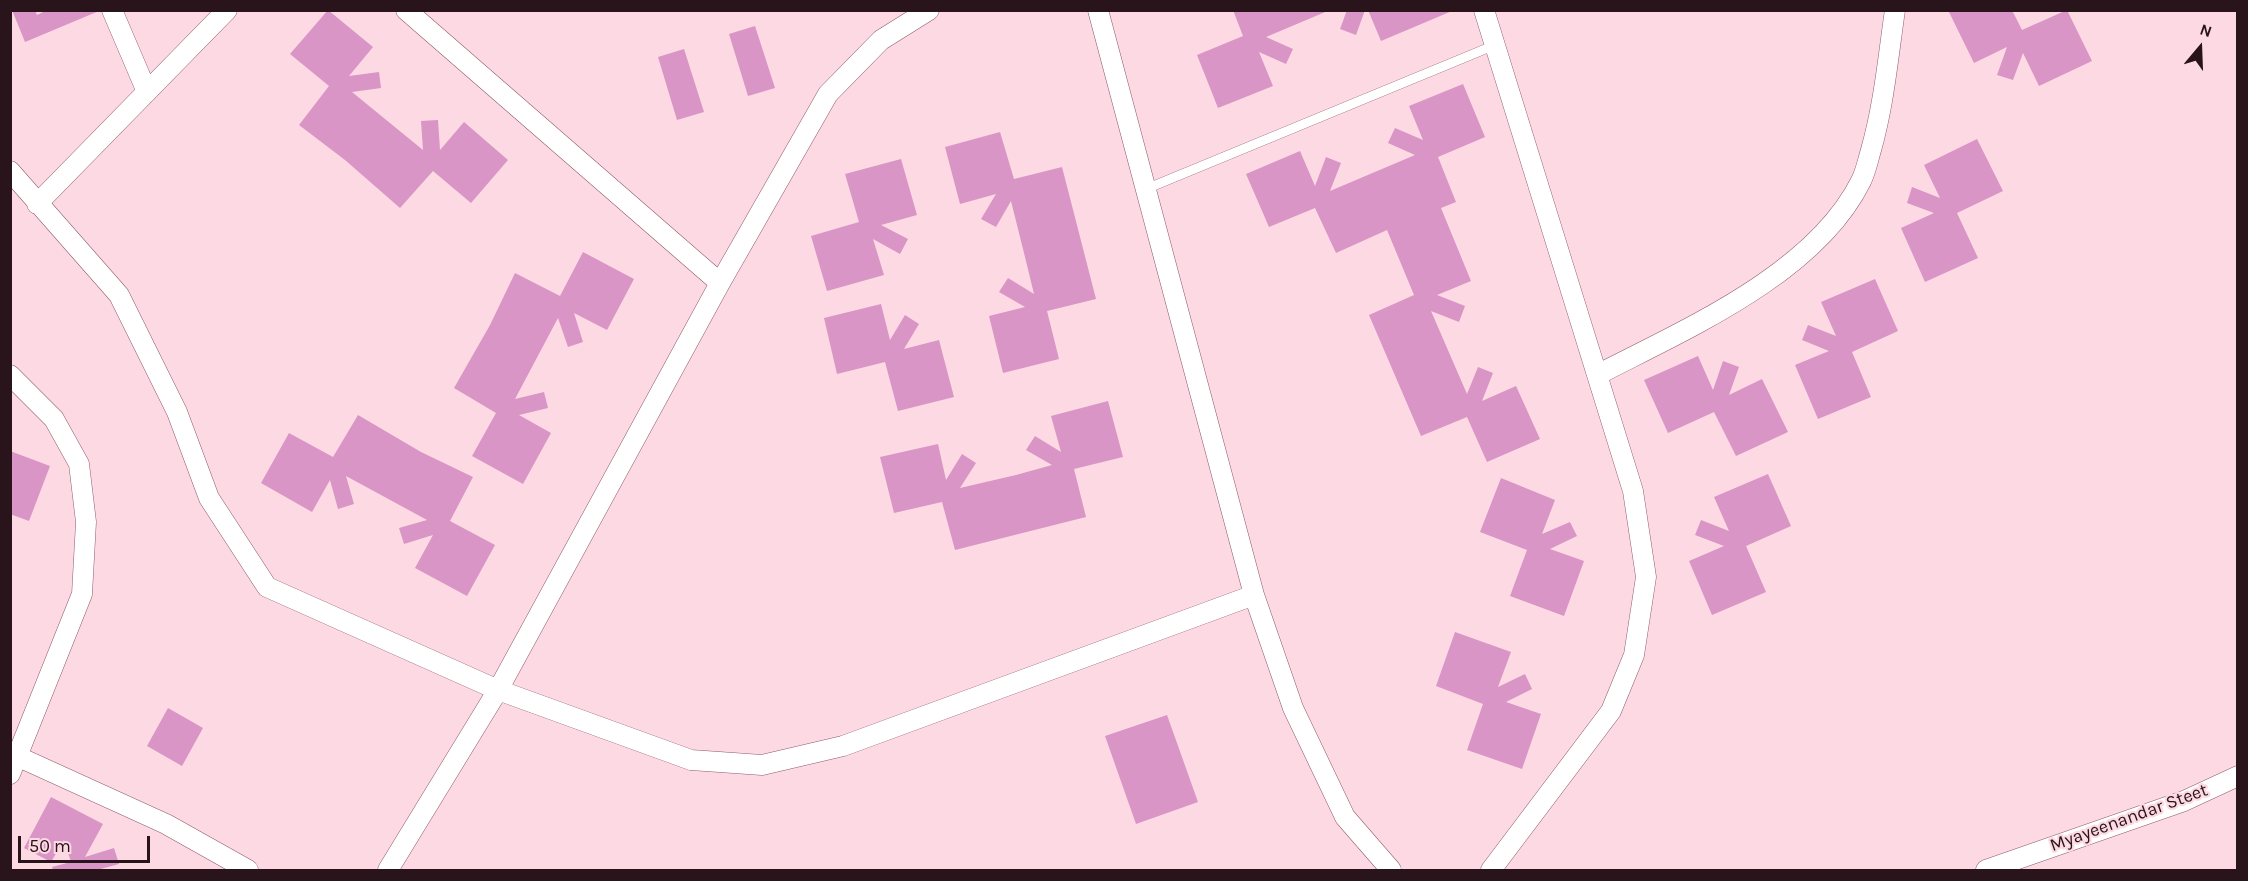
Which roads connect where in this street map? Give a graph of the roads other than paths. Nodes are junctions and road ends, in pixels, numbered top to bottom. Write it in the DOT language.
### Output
graph roads {
  1 [pos="112,10"];
  2 [pos="227,10"];
  3 [pos="406,10"];
  4 [pos="928,10"];
  5 [pos="1098,10"];
  6 [pos="1484,10"];
  7 [pos="1895,10"];
  8 [pos="1495,45"];
  9 [pos="147,92"];
  10 [pos="10,171"];
  11 [pos="1146,189"];
  12 [pos="37,204"];
  13 [pos="720,283"];
  14 [pos="10,375"];
  15 [pos="1597,375"];
  16 [pos="1254,595"];
  17 [pos="498,690"];
  18 [pos="14,754"];
  19 [pos="10,774"];
  20 [pos="2238,776"];
  21 [pos="249,870"];
  22 [pos="388,870"];
  23 [pos="1391,870"];
  24 [pos="1491,870"];
  25 [pos="1986,870"];
  1 -- 9 [label="street"];
  2 -- 9 [label="street"];
  3 -- 13 [label="street"];
  4 -- 13 [label="street"];
  5 -- 11 [label="street"];
  6 -- 8 [label="street"];
  7 -- 15 [label="street"];
  8 -- 11 [label="lane"];
  8 -- 15 [label="street"];
  9 -- 12 [label="street"];
  10 -- 12 [label="street"];
  11 -- 16 [label="street"];
  12 -- 17 [label="street"];
  13 -- 17 [label="street"];
  14 -- 18 [label="street"];
  15 -- 24 [label="street"];
  16 -- 17 [label="street"];
  16 -- 23 [label="street"];
  17 -- 22 [label="street"];
  18 -- 19 [label="street"];
  18 -- 21 [label="street"];
  20 -- 25 [label="street, Myayeenandar Steet"];
}
